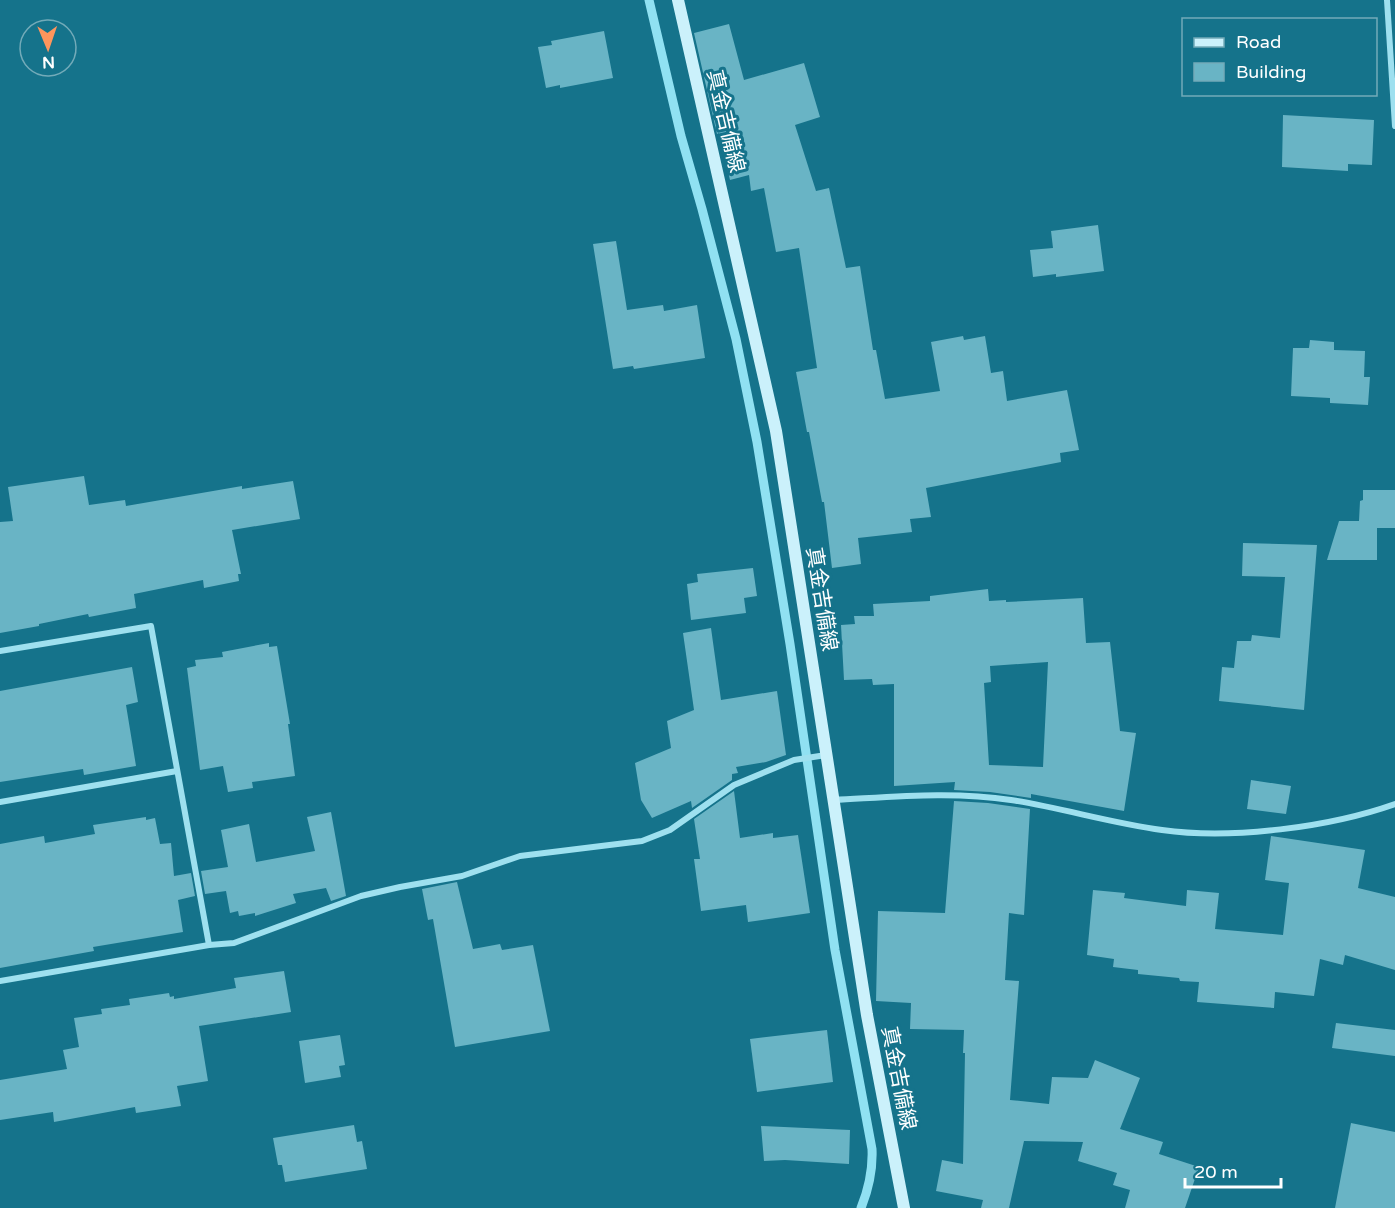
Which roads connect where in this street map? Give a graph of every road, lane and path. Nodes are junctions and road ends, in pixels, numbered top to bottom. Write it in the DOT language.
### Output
graph roads {
  1 [pos="678,0"];
  2 [pos="1387,0"];
  3 [pos="1395,126"];
  4 [pos="0,651"];
  5 [pos="827,755"];
  6 [pos="177,771"];
  7 [pos="834,800"];
  8 [pos="0,802"];
  9 [pos="1395,804"];
  10 [pos="209,945"];
  11 [pos="0,981"];
  12 [pos="904,1208"];
  1 -- 5 [label="main road, 真金吉備線"];
  2 -- 3 [label="street"];
  4 -- 6 [label="street"];
  5 -- 7 [label="main road, 真金吉備線"];
  5 -- 10 [label="street"];
  6 -- 8 [label="street"];
  6 -- 10 [label="street"];
  7 -- 9 [label="street"];
  7 -- 12 [label="main road, 真金吉備線"];
  10 -- 11 [label="street"];
}
